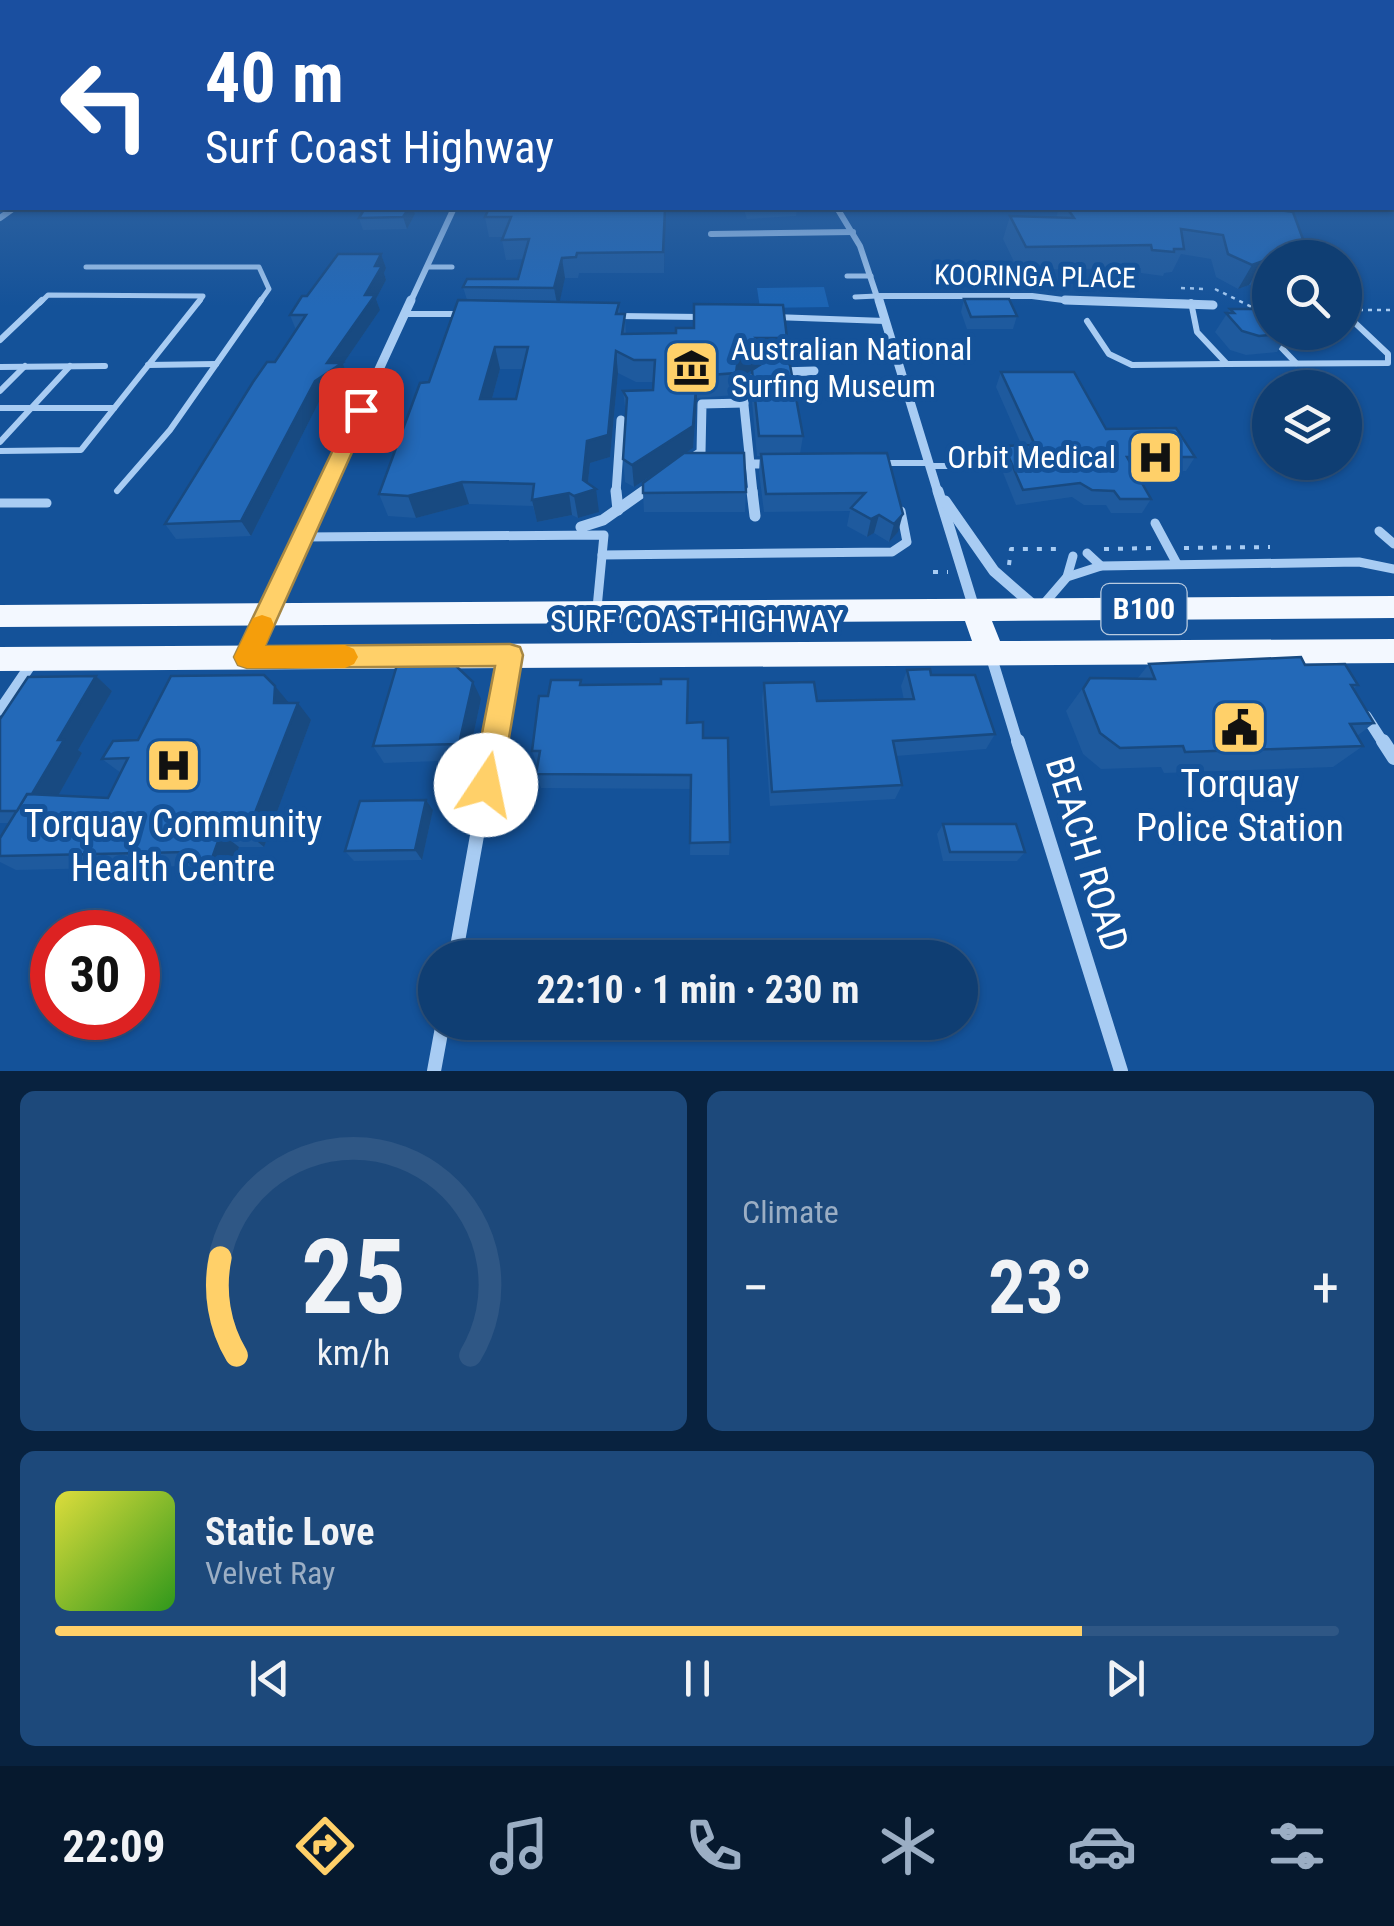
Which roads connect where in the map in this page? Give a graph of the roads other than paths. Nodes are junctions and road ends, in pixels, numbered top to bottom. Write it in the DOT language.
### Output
graph roads {
  1 [pos="453,210"];
  2 [pos="838,210"];
  3 [pos="852,232"];
  4 [pos="711,234"];
  5 [pos="452,266"];
  6 [pos="86,267"];
  7 [pos="427,267"];
  8 [pos="847,276"];
  9 [pos="870,276"];
  10 [pos="877,296"];
  11 [pos="855,297"];
  12 [pos="1191,302"];
  13 [pos="1213,305"];
  14 [pos="405,314"];
  15 [pos="462,314"];
  16 [pos="608,315"];
  17 [pos="712,317"];
  18 [pos="767,317"];
  19 [pos="1087,320"];
  20 [pos="884,321"];
  21 [pos="1362,329"];
  22 [pos="0,340"];
  23 [pos="1284,350"];
  24 [pos="1296,363"];
  25 [pos="216,364"];
  26 [pos="1227,364"];
  27 [pos="148,365"];
  28 [pos="0,366"];
  29 [pos="25,366"];
  30 [pos="70,366"];
  31 [pos="105,366"];
  32 [pos="814,370"];
  33 [pos="0,391"];
  34 [pos="744,403"];
  35 [pos="0,408"];
  36 [pos="31,408"];
  37 [pos="114,408"];
  38 [pos="622,420"];
  39 [pos="0,442"];
  40 [pos="0,451"];
  41 [pos="888,463"];
  42 [pos="699,464"];
  43 [pos="716,464"];
  44 [pos="750,464"];
  45 [pos="784,464"];
  46 [pos="876,464"];
  47 [pos="970,466"];
  48 [pos="930,469"];
  49 [pos="666,476"];
  50 [pos="893,482"];
  51 [pos="117,491"];
  52 [pos="898,500"];
  53 [pos="0,503"];
  54 [pos="47,503"];
  55 [pos="618,510"];
  56 [pos="755,516"];
  57 [pos="1154,523"];
  58 [pos="581,527"];
  59 [pos="1379,531"];
  60 [pos="303,537"];
  61 [pos="1394,544"];
  62 [pos="1088,553"];
  63 [pos="602,555"];
  64 [pos="1073,556"];
  65 [pos="1177,564"];
  66 [pos="1100,566"];
  67 [pos="1394,569"];
  68 [pos="1067,577"];
  69 [pos="1394,607"];
  70 [pos="975,610"];
  71 [pos="1039,610"];
  72 [pos="596,612"];
  73 [pos="266,615"];
  74 [pos="1,616"];
  75 [pos="1394,652"];
  76 [pos="510,655"];
  77 [pos="991,656"];
  78 [pos="247,657"];
  79 [pos="0,659"];
  80 [pos="34,659"];
  81 [pos="1354,698"];
  82 [pos="0,710"];
  83 [pos="1394,758"];
  84 [pos="458,940"];
  85 [pos="440,1040"];
  86 [pos="434,1071"];
  87 [pos="1122,1071"];
  1 -- 7 [label="street"];
  2 -- 3 [label="street"];
  3 -- 4 [label="street"];
  3 -- 9 [label="street"];
  5 -- 7 [label="lane"];
  6 -- 25 [label="lane"];
  7 -- 14 [label="street"];
  8 -- 9 [label="lane"];
  9 -- 10 [label="street"];
  10 -- 11 [label="lane, KOORINGA PLACE"];
  10 -- 12 [label="street, KOORINGA PLACE"];
  10 -- 20 [label="street"];
  12 -- 13 [label="street, KOORINGA PLACE"];
  12 -- 26 [label="lane"];
  14 -- 15 [label="lane"];
  14 -- 60 [label="street"];
  16 -- 17 [label="lane"];
  18 -- 20 [label="lane"];
  19 -- 26 [label="lane"];
  20 -- 48 [label="street"];
  21 -- 24 [label="lane"];
  22 -- 27 [label="lane"];
  23 -- 24 [label="lane"];
  24 -- 26 [label="lane"];
  25 -- 27 [label="lane"];
  25 -- 51 [label="lane"];
  27 -- 37 [label="lane"];
  28 -- 29 [label="lane"];
  29 -- 30 [label="lane"];
  29 -- 33 [label="lane"];
  30 -- 31 [label="lane"];
  30 -- 36 [label="lane"];
  32 -- 34 [label="street"];
  34 -- 42 [label="street"];
  34 -- 44 [label="street"];
  35 -- 36 [label="lane"];
  36 -- 37 [label="lane"];
  36 -- 39 [label="lane"];
  37 -- 40 [label="lane"];
  38 -- 55 [label="street"];
  41 -- 46 [label="lane"];
  41 -- 48 [label="lane"];
  41 -- 50 [label="lane"];
  43 -- 44 [label="street"];
  44 -- 45 [label="street"];
  44 -- 56 [label="street"];
  47 -- 48 [label="lane"];
  48 -- 70 [label="street"];
  48 -- 71 [label="street"];
  49 -- 55 [label="street"];
  52 -- 63 [label="lane"];
  53 -- 54 [label="lane"];
  55 -- 58 [label="street"];
  57 -- 65 [label="lane"];
  59 -- 61 [label="lane"];
  60 -- 63 [label="lane"];
  60 -- 73 [label="street"];
  62 -- 66 [label="lane"];
  63 -- 72 [label="lane"];
  64 -- 68 [label="lane"];
  65 -- 66 [label="lane"];
  65 -- 67 [label="lane"];
  66 -- 68 [label="lane"];
  68 -- 71 [label="lane"];
  69 -- 71 [label="main road, SURF COAST HIGHWAY / B100"];
  70 -- 71 [label="main road, SURF COAST HIGHWAY / B100"];
  70 -- 72 [label="main road, SURF COAST HIGHWAY / B100"];
  70 -- 77 [label="main road"];
  72 -- 73 [label="main road, SURF COAST HIGHWAY / B100"];
  73 -- 74 [label="main road, SURF COAST HIGHWAY / B100"];
  73 -- 78 [label="street"];
  75 -- 77 [label="main road, SURF COAST HIGHWAY / B100"];
  76 -- 77 [label="main road, SURF COAST HIGHWAY / B100"];
  76 -- 78 [label="main road, SURF COAST HIGHWAY / B100"];
  76 -- 84 [label="street"];
  77 -- 87 [label="street, BEACH ROAD"];
  78 -- 80 [label="main road, SURF COAST HIGHWAY / B100"];
  79 -- 80 [label="main road, SURF COAST HIGHWAY / B100"];
  80 -- 82 [label="street"];
  81 -- 83 [label="street"];
  85 -- 86 [label="street"];
}
